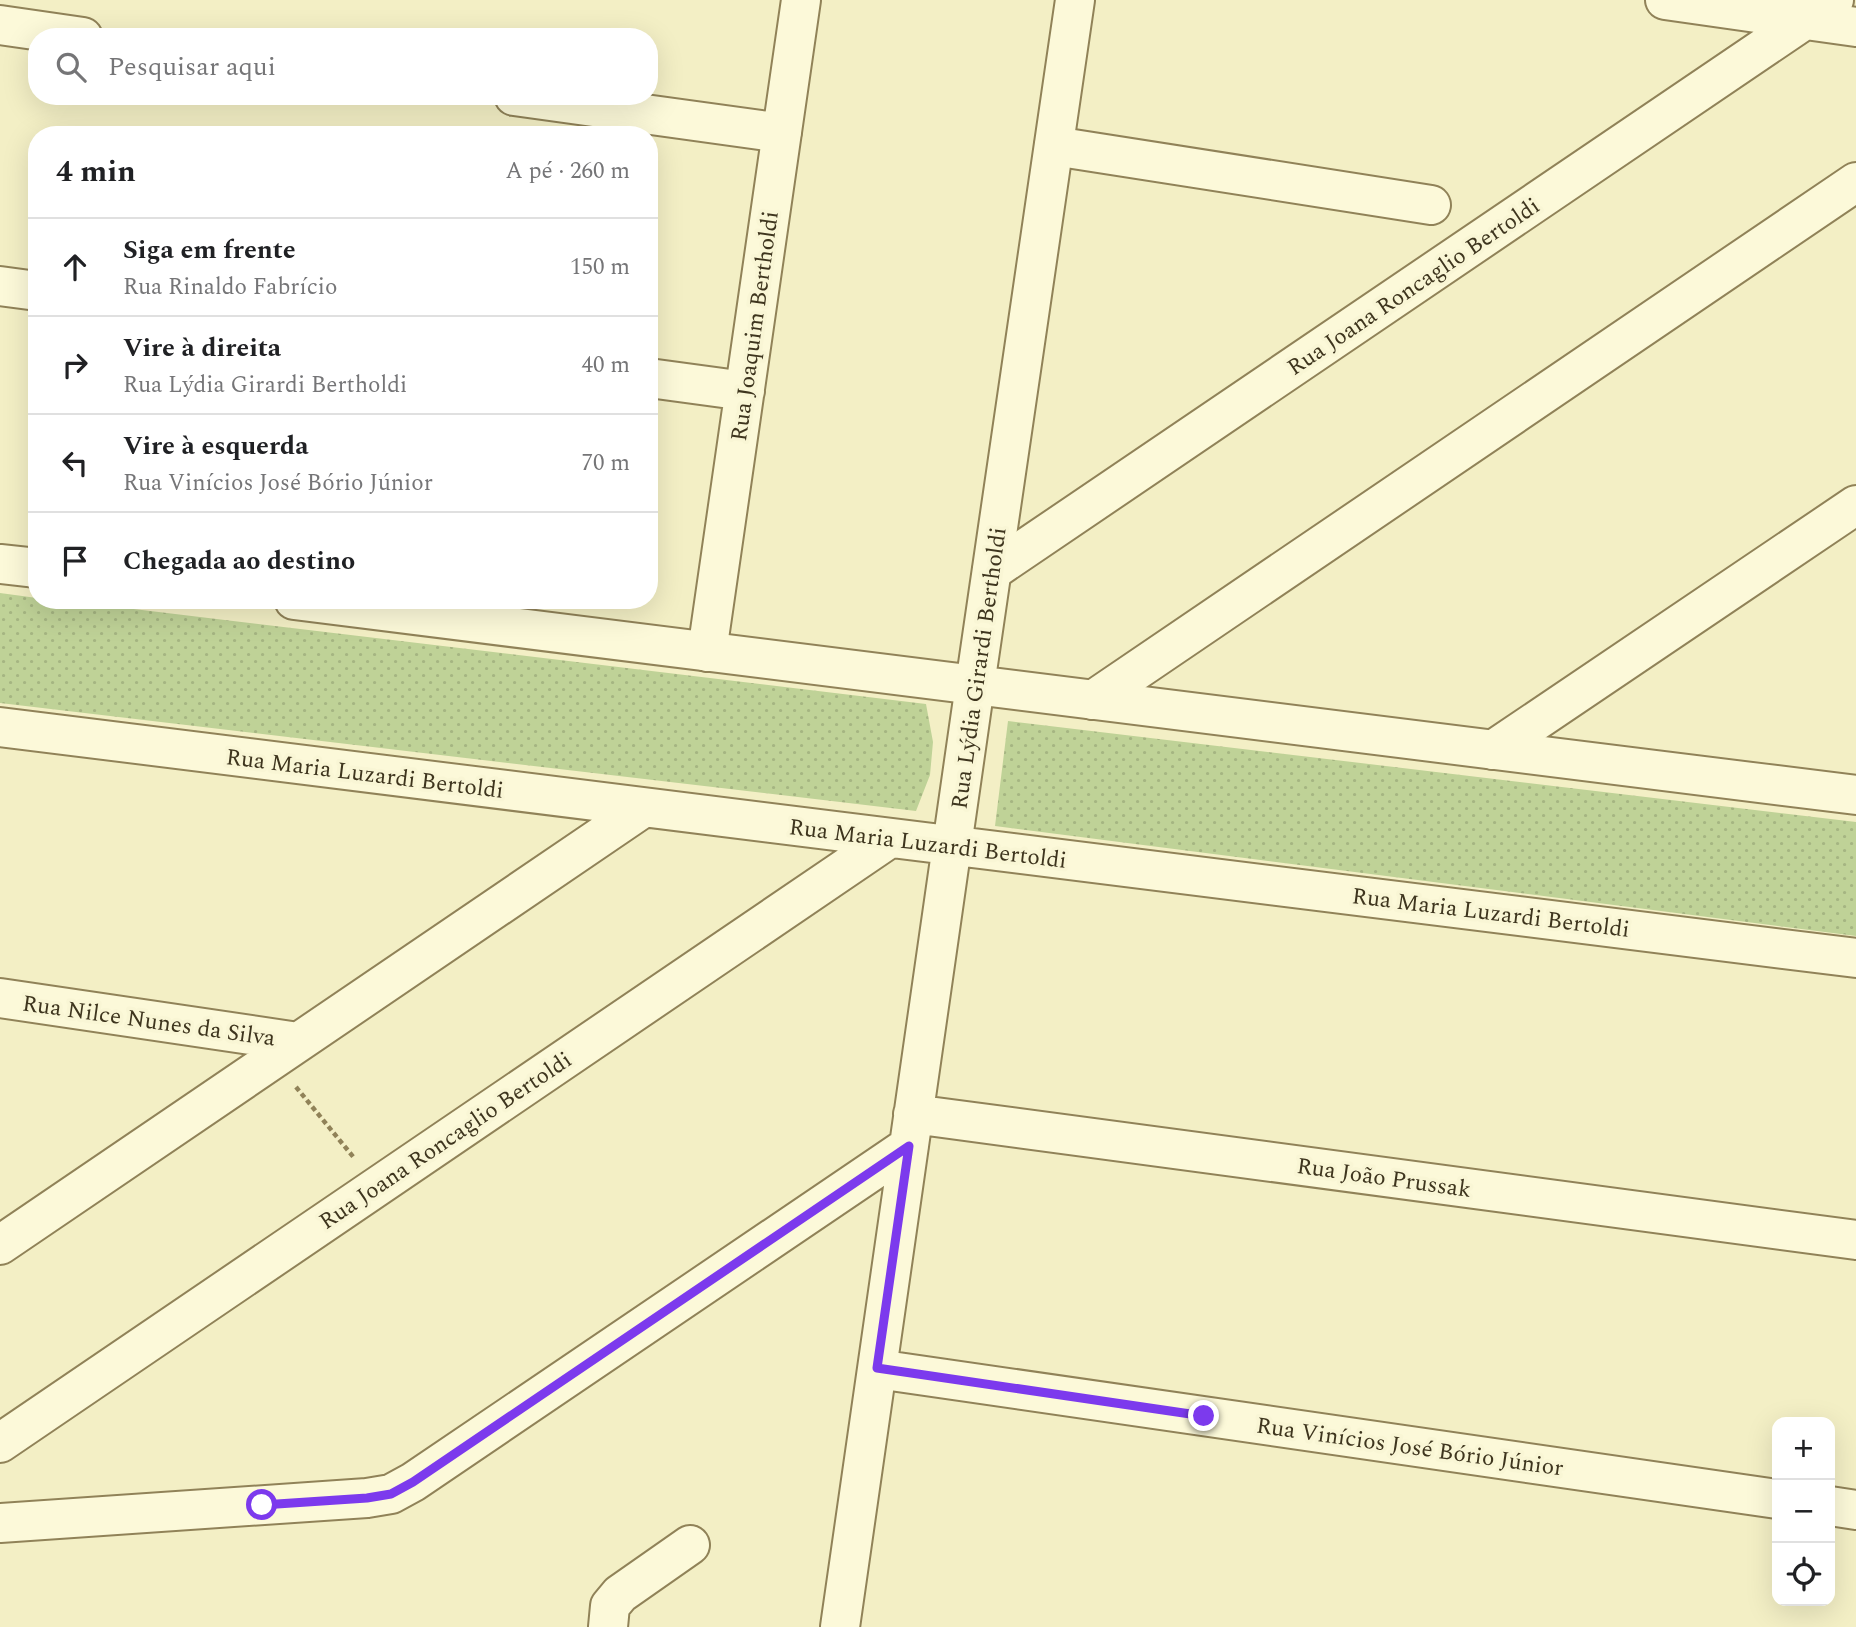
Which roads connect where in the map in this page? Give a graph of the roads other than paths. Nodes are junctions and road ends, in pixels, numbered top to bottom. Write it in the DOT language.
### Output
graph roads {
  1 [pos="801,0"];
  2 [pos="1075,0"];
  3 [pos="1665,0"];
  4 [pos="1819,10"];
  5 [pos="0,25"];
  6 [pos="1856,27"];
  7 [pos="28,29"];
  8 [pos="579,105"];
  9 [pos="782,133"];
  10 [pos="1054,146"];
  11 [pos="1856,181"];
  12 [pos="1431,205"];
  13 [pos="0,286"];
  14 [pos="28,290"];
  15 [pos="658,379"];
  16 [pos="745,391"];
  17 [pos="1856,505"];
  18 [pos="0,564"];
  19 [pos="28,567"];
  20 [pos="992,571"];
  21 [pos="365,609"];
  22 [pos="707,652"];
  23 [pos="975,685"];
  24 [pos="1093,700"];
  25 [pos="0,727"];
  26 [pos="1493,750"];
  27 [pos="1856,795"];
  28 [pos="643,808"];
  29 [pos="890,838"];
  30 [pos="952,845"];
  31 [pos="1856,958"];
  32 [pos="0,998"];
  33 [pos="286,1051"];
  34 [pos="911,1130"];
  35 [pos="1856,1240"];
  36 [pos="0,1245"];
  37 [pos="877,1368"];
  38 [pos="0,1443"];
  39 [pos="1772,1498"];
  40 [pos="1835,1507"];
  41 [pos="1856,1510"];
  42 [pos="0,1523"];
  43 [pos="690,1545"];
  44 [pos="608,1627"];
  45 [pos="840,1627"];
  1 -- 9 [label="street, Rua Joaquim Bertholdi"];
  2 -- 10 [label="street, Rua Lýdia Girardi Bertholdi"];
  3 -- 4 [label="street"];
  4 -- 6 [label="street"];
  4 -- 20 [label="street, Rua Joana Roncaglio Bertoldi"];
  5 -- 7 [label="street"];
  8 -- 9 [label="street"];
  9 -- 16 [label="street, Rua Joaquim Bertholdi"];
  10 -- 12 [label="street"];
  10 -- 20 [label="street, Rua Lýdia Girardi Bertholdi"];
  11 -- 24 [label="street"];
  13 -- 14 [label="street"];
  15 -- 16 [label="street"];
  16 -- 22 [label="street, Rua Joaquim Bertholdi"];
  17 -- 26 [label="street"];
  18 -- 19 [label="street"];
  20 -- 23 [label="street, Rua Lýdia Girardi Bertholdi"];
  21 -- 22 [label="street"];
  22 -- 23 [label="street"];
  23 -- 24 [label="street"];
  23 -- 30 [label="street, Rua Lýdia Girardi Bertholdi"];
  24 -- 26 [label="street"];
  25 -- 28 [label="street, Rua Maria Luzardi Bertoldi"];
  26 -- 27 [label="street"];
  28 -- 29 [label="street, Rua Maria Luzardi Bertoldi"];
  28 -- 33 [label="street"];
  29 -- 30 [label="street, Rua Maria Luzardi Bertoldi"];
  29 -- 38 [label="street, Rua Joana Roncaglio Bertoldi"];
  30 -- 31 [label="street, Rua Maria Luzardi Bertoldi"];
  30 -- 34 [label="street, Rua Lýdia Girardi Bertholdi"];
  32 -- 33 [label="street, Rua Nilce Nunes da Silva"];
  33 -- 36 [label="street"];
  34 -- 35 [label="street, Rua João Prussak"];
  34 -- 37 [label="street, Rua Lýdia Girardi Bertholdi"];
  34 -- 42 [label="street"];
  37 -- 39 [label="street, Rua Vinícios José Bório Júnior"];
  37 -- 45 [label="street, Rua Lýdia Girardi Bertholdi"];
  40 -- 41 [label="street"];
  43 -- 44 [label="street"];
}
